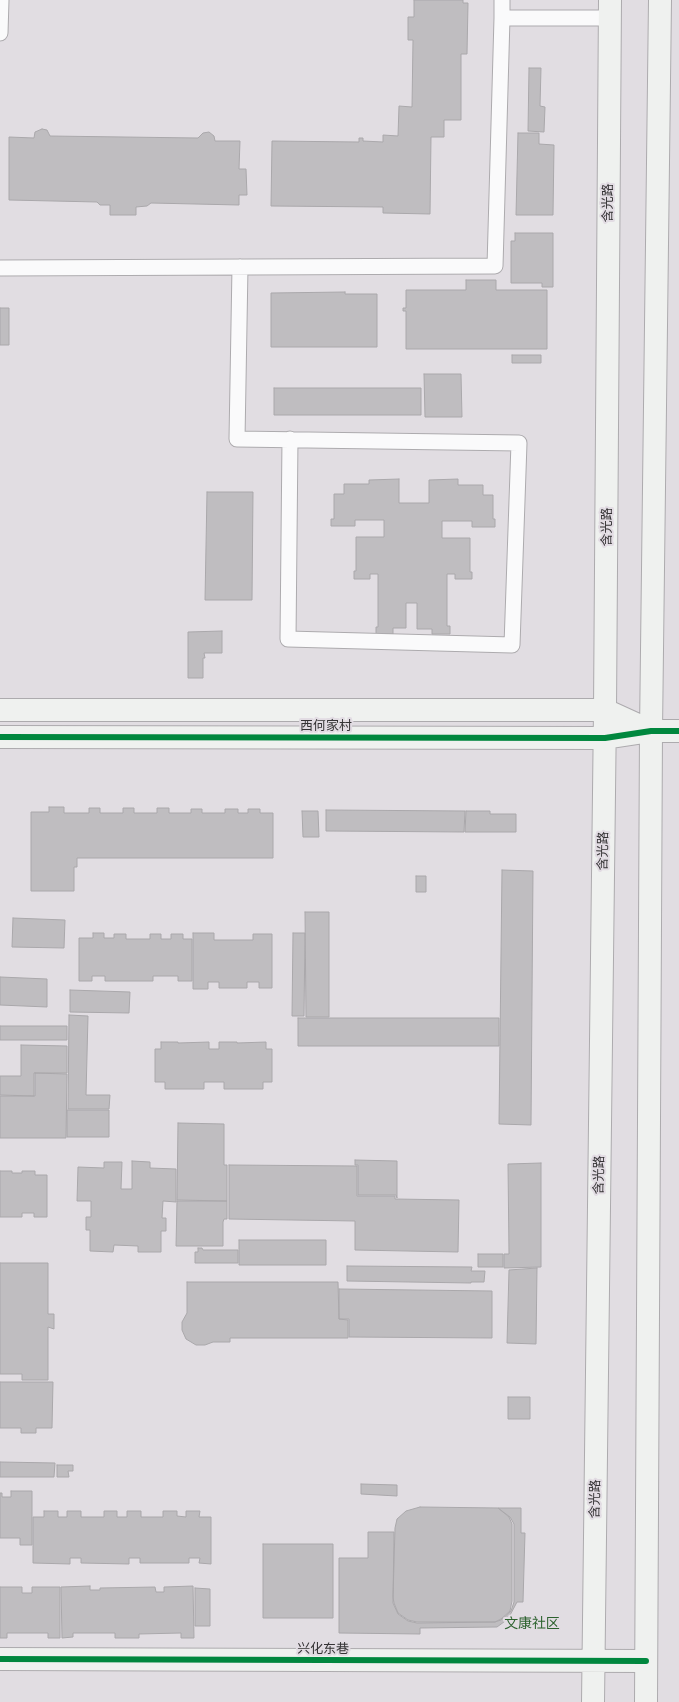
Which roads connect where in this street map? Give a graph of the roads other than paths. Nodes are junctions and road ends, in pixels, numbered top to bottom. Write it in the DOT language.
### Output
graph roads {
  1 [pos="1,0"];
  2 [pos="502,0"];
  3 [pos="660,0"];
  4 [pos="610,9"];
  5 [pos="502,18"];
  6 [pos="0,33"];
  7 [pos="240,267"];
  8 [pos="0,268"];
  9 [pos="290,439"];
  10 [pos="0,710"];
  11 [pos="605,710"];
  12 [pos="651,731"];
  13 [pos="679,731"];
  14 [pos="0,737"];
  15 [pos="605,738"];
  16 [pos="0,1659"];
  17 [pos="593,1660"];
  18 [pos="646,1661"];
  19 [pos="593,1702"];
  20 [pos="646,1702"];
  1 -- 6 [label="lane"];
  2 -- 5 [label="lane"];
  3 -- 12 [label="main road"];
  4 -- 5 [label="lane"];
  4 -- 11 [label="main road, 含光路"];
  5 -- 7 [label="lane"];
  7 -- 8 [label="lane"];
  7 -- 9 [label="lane"];
  9 -- 9 [label="lane"];
  10 -- 11 [label="main road, 西何家村"];
  11 -- 12 [label="main road, 西何家村"];
  11 -- 15 [label="main road, 含光路"];
  12 -- 13 [label="main road"];
  12 -- 15 [label="main road, 西何家村"];
  12 -- 18 [label="main road"];
  14 -- 15 [label="main road, 西何家村"];
  15 -- 17 [label="main road, 含光路"];
  16 -- 17 [label="main road, 兴化东巷"];
  17 -- 18 [label="main road, 兴化东巷"];
  17 -- 19 [label="main road, 含光路"];
  18 -- 20 [label="main road"];
}
